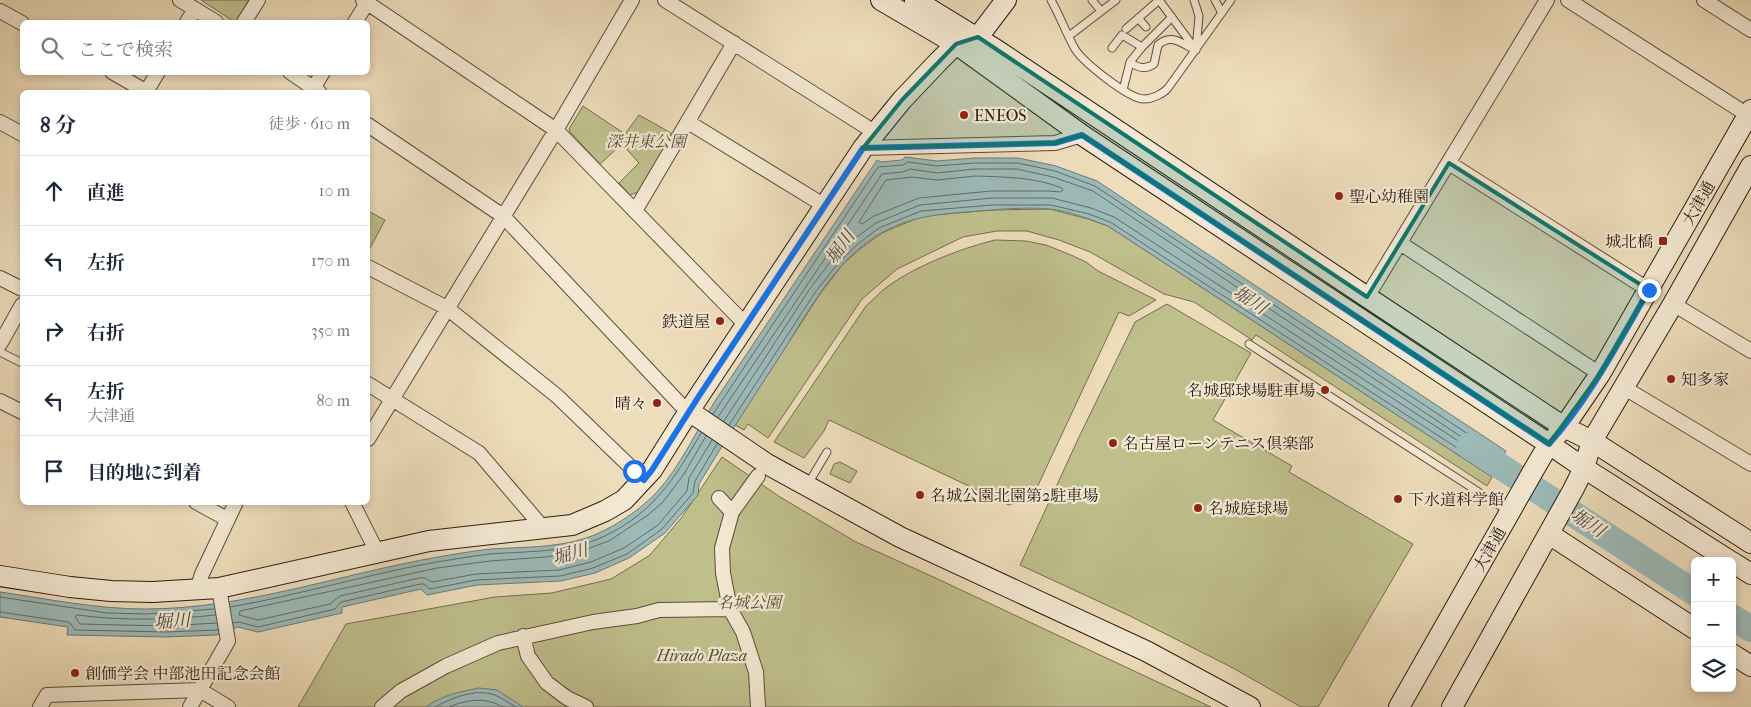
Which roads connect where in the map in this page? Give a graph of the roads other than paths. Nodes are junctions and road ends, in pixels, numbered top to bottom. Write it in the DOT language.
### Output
graph roads {
  1 [pos="180,0"];
  2 [pos="258,0"];
  3 [pos="632,0"];
  4 [pos="665,0"];
  5 [pos="881,0"];
  6 [pos="915,0"];
  7 [pos="1006,0"];
  8 [pos="1061,0"];
  9 [pos="1092,0"];
  10 [pos="1194,0"];
  11 [pos="1215,0"];
  12 [pos="1231,0"];
  13 [pos="1547,0"];
  14 [pos="1568,0"];
  15 [pos="1704,0"];
  16 [pos="367,1"];
  17 [pos="1112,1"];
  18 [pos="1052,3"];
  19 [pos="195,9"];
  20 [pos="0,11"];
  21 [pos="1101,11"];
  22 [pos="1222,13"];
  23 [pos="1172,17"];
  24 [pos="1138,18"];
  25 [pos="188,20"];
  26 [pos="213,20"];
  27 [pos="245,20"];
  28 [pos="356,20"];
  29 [pos="20,22"];
  30 [pos="1146,27"];
  31 [pos="1126,28"];
  32 [pos="1751,30"];
  33 [pos="1069,36"];
  34 [pos="978,37"];
  35 [pos="734,43"];
  36 [pos="956,44"];
  37 [pos="1142,47"];
  38 [pos="1112,48"];
  39 [pos="1196,50"];
  40 [pos="1130,62"];
  41 [pos="117,75"];
  42 [pos="156,75"];
  43 [pos="294,75"];
  44 [pos="322,75"];
  45 [pos="143,90"];
  46 [pos="147,90"];
  47 [pos="313,90"];
  48 [pos="314,90"];
  49 [pos="1123,90"];
  50 [pos="1750,114"];
  51 [pos="0,122"];
  52 [pos="688,122"];
  53 [pos="370,126"];
  54 [pos="556,130"];
  55 [pos="20,133"];
  56 [pos="1082,135"];
  57 [pos="870,140"];
  58 [pos="1449,163"];
  59 [pos="1751,166"];
  60 [pos="825,206"];
  61 [pos="636,212"];
  62 [pos="503,216"];
  63 [pos="1400,243"];
  64 [pos="370,268"];
  65 [pos="0,278"];
  66 [pos="20,288"];
  67 [pos="1649,290"];
  68 [pos="1366,297"];
  69 [pos="1673,304"];
  70 [pos="447,308"];
  71 [pos="20,309"];
  72 [pos="746,325"];
  73 [pos="0,344"];
  74 [pos="1249,344"];
  75 [pos="0,352"];
  76 [pos="1751,352"];
  77 [pos="20,362"];
  78 [pos="1600,374"];
  79 [pos="370,385"];
  80 [pos="1622,387"];
  81 [pos="392,398"];
  82 [pos="0,401"];
  83 [pos="20,411"];
  84 [pos="695,415"];
  85 [pos="1564,427"];
  86 [pos="370,436"];
  87 [pos="1592,441"];
  88 [pos="1549,444"];
  89 [pos="827,452"];
  90 [pos="1751,464"];
  91 [pos="1584,468"];
  92 [pos="758,476"];
  93 [pos="644,480"];
  94 [pos="807,486"];
  95 [pos="720,498"];
  96 [pos="201,505"];
  97 [pos="234,505"];
  98 [pos="354,505"];
  99 [pos="1513,507"];
  100 [pos="732,512"];
  101 [pos="227,519"];
  102 [pos="544,529"];
  103 [pos="1551,529"];
  104 [pos="1751,544"];
  105 [pos="377,552"];
  106 [pos="1723,557"];
  107 [pos="1736,565"];
  108 [pos="1751,574"];
  109 [pos="0,576"];
  110 [pos="197,590"];
  111 [pos="220,594"];
  112 [pos="730,609"];
  113 [pos="1691,626"];
  114 [pos="523,636"];
  115 [pos="1736,657"];
  116 [pos="1751,666"];
  117 [pos="200,690"];
  118 [pos="568,703"];
  119 [pos="40,707"];
  120 [pos="190,707"];
  121 [pos="228,707"];
  122 [pos="382,707"];
  123 [pos="586,707"];
  124 [pos="758,707"];
  125 [pos="1250,707"];
  126 [pos="1399,707"];
  127 [pos="1452,707"];
  1 -- 19 [label="street"];
  2 -- 27 [label="street"];
  3 -- 54 [label="street"];
  4 -- 35 [label="street"];
  5 -- 36 [label="street"];
  6 -- 34 [label="street"];
  7 -- 34 [label="street"];
  8 -- 18 [label="lane"];
  9 -- 21 [label="lane"];
  10 -- 39 [label="lane"];
  11 -- 22 [label="lane"];
  12 -- 22 [label="lane"];
  13 -- 58 [label="street"];
  14 -- 50 [label="street"];
  15 -- 32 [label="street"];
  16 -- 28 [label="street"];
  16 -- 54 [label="street"];
  17 -- 21 [label="lane"];
  18 -- 33 [label="lane"];
  19 -- 25 [label="street"];
  19 -- 26 [label="street"];
  20 -- 29 [label="street"];
  21 -- 33 [label="lane"];
  22 -- 39 [label="lane"];
  23 -- 24 [label="lane"];
  23 -- 37 [label="lane"];
  23 -- 39 [label="lane"];
  24 -- 30 [label="lane"];
  24 -- 31 [label="lane"];
  33 -- 49 [label="lane"];
  34 -- 36 [label="street"];
  34 -- 68 [label="street"];
  35 -- 52 [label="street"];
  35 -- 57 [label="street"];
  36 -- 56 [label="street"];
  36 -- 57 [label="street"];
  37 -- 38 [label="lane"];
  37 -- 40 [label="lane"];
  39 -- 40 [label="lane"];
  39 -- 49 [label="lane"];
  40 -- 49 [label="lane"];
  41 -- 45 [label="street"];
  42 -- 46 [label="street"];
  43 -- 47 [label="street"];
  44 -- 48 [label="street"];
  50 -- 67 [label="street, 大津通"];
  51 -- 55 [label="street"];
  52 -- 60 [label="street"];
  52 -- 61 [label="street"];
  53 -- 62 [label="street"];
  54 -- 61 [label="street"];
  54 -- 62 [label="street"];
  56 -- 57 [label="street"];
  56 -- 88 [label="street"];
  57 -- 60 [label="street"];
  58 -- 63 [label="street"];
  58 -- 67 [label="street"];
  59 -- 69 [label="street, 大津通"];
  60 -- 72 [label="street"];
  61 -- 72 [label="street"];
  62 -- 70 [label="street"];
  62 -- 84 [label="street"];
  63 -- 68 [label="street"];
  63 -- 78 [label="street"];
  64 -- 70 [label="street"];
  65 -- 66 [label="street"];
  67 -- 78 [label="street, 大津通"];
  68 -- 85 [label="street"];
  69 -- 76 [label="street"];
  69 -- 80 [label="street, 大津通"];
  70 -- 81 [label="street"];
  70 -- 93 [label="street"];
  71 -- 73 [label="street"];
  72 -- 84 [label="street"];
  74 -- 99 [label="lane"];
  75 -- 77 [label="lane"];
  78 -- 85 [label="street, 大津通"];
  79 -- 81 [label="street"];
  80 -- 87 [label="street, 大津通"];
  80 -- 90 [label="street"];
  81 -- 86 [label="street"];
  81 -- 102 [label="street"];
  82 -- 83 [label="street"];
  84 -- 93 [label="street"];
  84 -- 94 [label="street"];
  85 -- 87 [label="street"];
  85 -- 88 [label="street, 大津通"];
  87 -- 91 [label="street, 大津通"];
  87 -- 104 [label="street"];
  88 -- 91 [label="street"];
  88 -- 99 [label="street, 大津通"];
  89 -- 94 [label="lane"];
  91 -- 103 [label="street, 大津通"];
  91 -- 106 [label="street"];
  92 -- 100 [label="street"];
  93 -- 102 [label="street"];
  94 -- 125 [label="street"];
  95 -- 100 [label="street"];
  96 -- 101 [label="street"];
  97 -- 101 [label="street"];
  98 -- 105 [label="street"];
  99 -- 126 [label="street, 大津通"];
  100 -- 112 [label="street"];
  101 -- 110 [label="street"];
  102 -- 105 [label="street"];
  103 -- 113 [label="street"];
  103 -- 127 [label="street, 大津通"];
  105 -- 111 [label="street"];
  107 -- 108 [label="street"];
  109 -- 110 [label="street"];
  110 -- 111 [label="street"];
  111 -- 117 [label="street"];
  112 -- 114 [label="street"];
  112 -- 124 [label="street"];
  114 -- 118 [label="street"];
  114 -- 122 [label="street"];
  115 -- 116 [label="street"];
  117 -- 119 [label="street"];
  117 -- 120 [label="street"];
  117 -- 121 [label="street"];
  118 -- 123 [label="street"];
}
